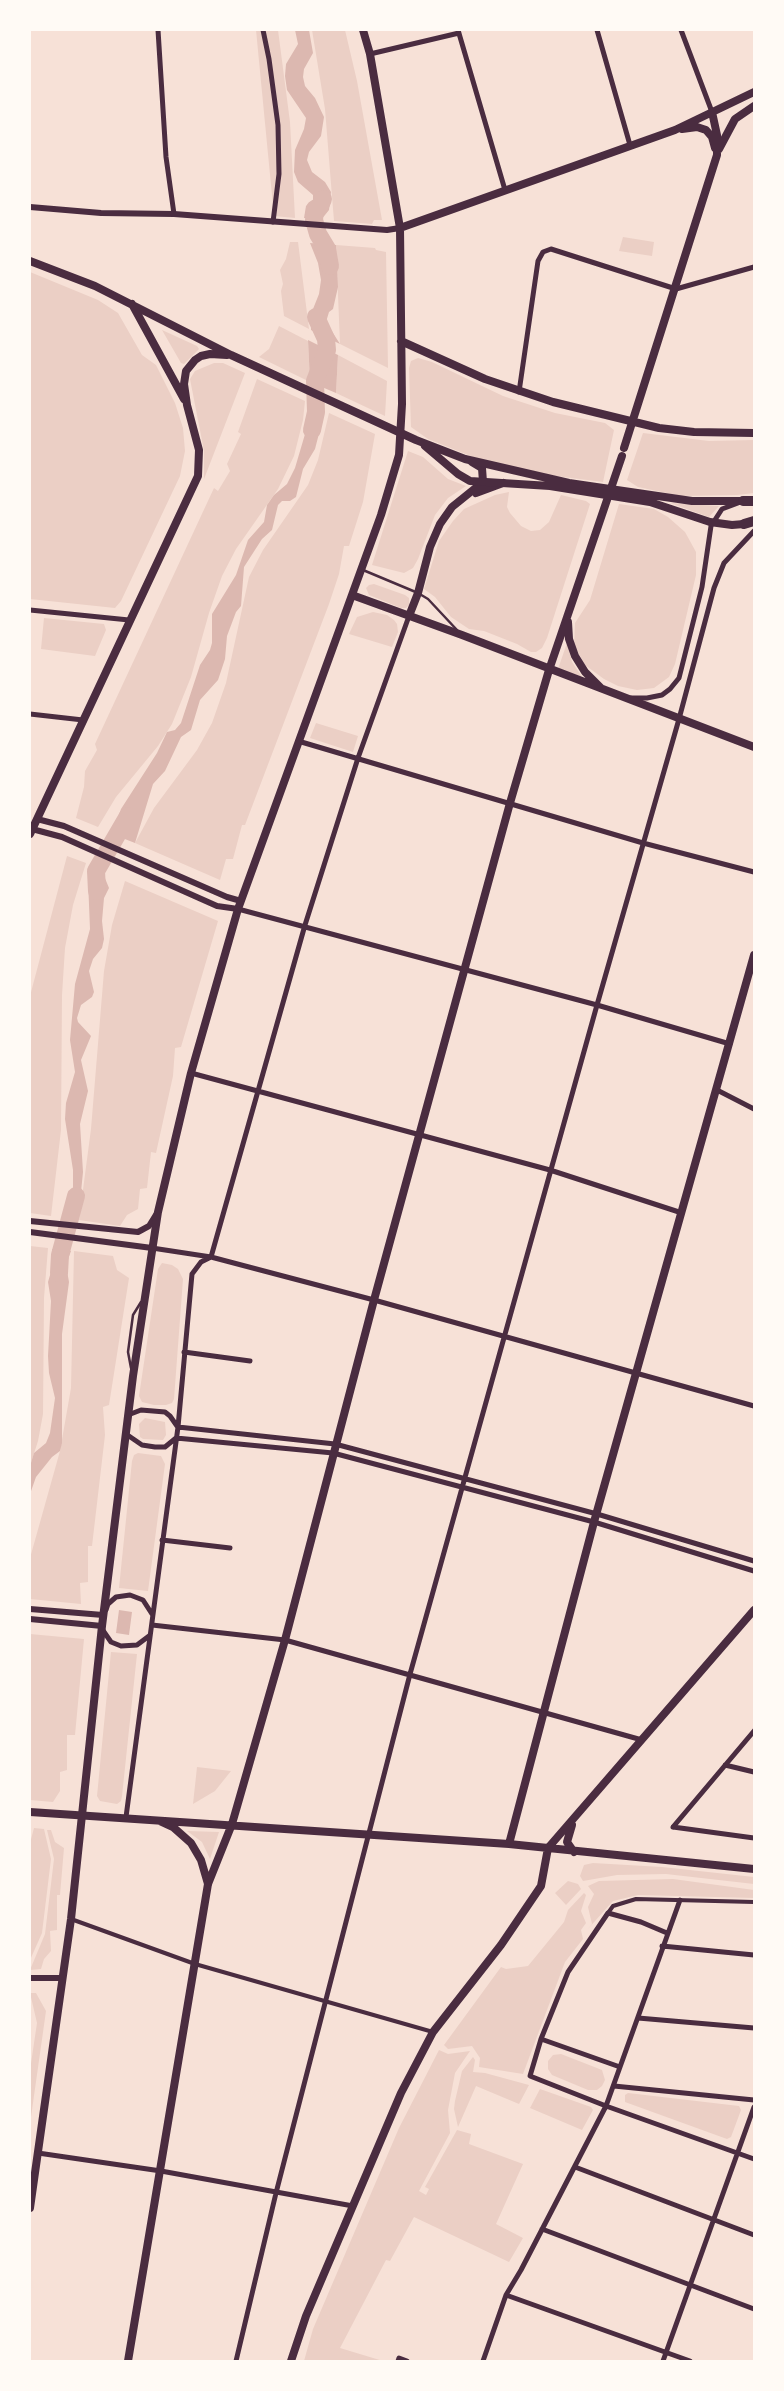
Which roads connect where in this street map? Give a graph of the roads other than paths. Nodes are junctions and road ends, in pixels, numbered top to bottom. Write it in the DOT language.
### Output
graph roads {
  1 [pos="158,30"];
  2 [pos="263,30"];
  3 [pos="364,30"];
  4 [pos="597,30"];
  5 [pos="681,30"];
  6 [pos="458,32"];
  7 [pos="370,54"];
  8 [pos="754,92"];
  9 [pos="754,106"];
  10 [pos="712,112"];
  11 [pos="675,130"];
  12 [pos="630,145"];
  13 [pos="717,155"];
  14 [pos="505,190"];
  15 [pos="30,207"];
  16 [pos="174,214"];
  17 [pos="273,222"];
  18 [pos="400,228"];
  19 [pos="30,261"];
  20 [pos="754,267"];
  21 [pos="676,289"];
  22 [pos="132,304"];
  23 [pos="401,341"];
  24 [pos="231,356"];
  25 [pos="519,392"];
  26 [pos="187,405"];
  27 [pos="633,422"];
  28 [pos="754,433"];
  29 [pos="416,440"];
  30 [pos="472,462"];
  31 [pos="482,482"];
  32 [pos="506,482"];
  33 [pos="568,486"];
  34 [pos="467,496"];
  35 [pos="650,499"];
  36 [pos="749,501"];
  37 [pos="749,522"];
  38 [pos="712,523"];
  39 [pos="754,531"];
  40 [pos="362,569"];
  41 [pos="418,593"];
  42 [pos="352,596"];
  43 [pos="30,610"];
  44 [pos="569,613"];
  45 [pos="409,616"];
  46 [pos="129,620"];
  47 [pos="462,635"];
  48 [pos="549,670"];
  49 [pos="602,689"];
  50 [pos="624,698"];
  51 [pos="30,714"];
  52 [pos="680,719"];
  53 [pos="83,720"];
  54 [pos="298,741"];
  55 [pos="754,747"];
  56 [pos="358,758"];
  57 [pos="510,803"];
  58 [pos="37,819"];
  59 [pos="31,830"];
  60 [pos="643,843"];
  61 [pos="754,872"];
  62 [pos="240,905"];
  63 [pos="305,925"];
  64 [pos="754,954"];
  65 [pos="463,969"];
  66 [pos="597,1005"];
  67 [pos="730,1044"];
  68 [pos="191,1073"];
  69 [pos="717,1090"];
  70 [pos="259,1091"];
  71 [pos="754,1109"];
  72 [pos="418,1135"];
  73 [pos="550,1170"];
  74 [pos="158,1212"];
  75 [pos="683,1213"];
  76 [pos="30,1221"];
  77 [pos="30,1232"];
  78 [pos="152,1248"];
  79 [pos="211,1257"];
  80 [pos="374,1300"];
  81 [pos="504,1336"];
  82 [pos="184,1352"];
  83 [pos="250,1361"];
  84 [pos="638,1375"];
  85 [pos="754,1406"];
  86 [pos="128,1416"];
  87 [pos="178,1427"];
  88 [pos="126,1434"];
  89 [pos="176,1438"];
  90 [pos="335,1444"];
  91 [pos="333,1453"];
  92 [pos="464,1478"];
  93 [pos="462,1486"];
  94 [pos="596,1518"];
  95 [pos="162,1540"];
  96 [pos="230,1548"];
  97 [pos="754,1560"];
  98 [pos="754,1571"];
  99 [pos="30,1609"];
  100 [pos="754,1610"];
  101 [pos="103,1615"];
  102 [pos="153,1616"];
  103 [pos="30,1619"];
  104 [pos="152,1625"];
  105 [pos="102,1626"];
  106 [pos="151,1633"];
  107 [pos="285,1640"];
  108 [pos="410,1674"];
  109 [pos="543,1712"];
  110 [pos="754,1731"];
  111 [pos="642,1740"];
  112 [pos="725,1765"];
  113 [pos="754,1772"];
  114 [pos="30,1812"];
  115 [pos="84,1815"];
  116 [pos="126,1817"];
  117 [pos="150,1819"];
  118 [pos="573,1821"];
  119 [pos="232,1824"];
  120 [pos="369,1835"];
  121 [pos="754,1838"];
  122 [pos="509,1844"];
  123 [pos="548,1848"];
  124 [pos="574,1852"];
  125 [pos="754,1868"];
  126 [pos="208,1884"];
  127 [pos="680,1900"];
  128 [pos="754,1902"];
  129 [pos="608,1913"];
  130 [pos="71,1919"];
  131 [pos="666,1932"];
  132 [pos="662,1946"];
  133 [pos="754,1955"];
  134 [pos="195,1964"];
  135 [pos="31,1978"];
  136 [pos="63,1978"];
  137 [pos="325,2001"];
  138 [pos="638,2018"];
  139 [pos="754,2028"];
  140 [pos="433,2032"];
  141 [pos="542,2039"];
  142 [pos="620,2067"];
  143 [pos="614,2086"];
  144 [pos="754,2100"];
  145 [pos="606,2106"];
  146 [pos="754,2108"];
  147 [pos="38,2153"];
  148 [pos="738,2153"];
  149 [pos="754,2159"];
  150 [pos="575,2167"];
  151 [pos="161,2171"];
  152 [pos="276,2192"];
  153 [pos="353,2206"];
  154 [pos="30,2208"];
  155 [pos="715,2220"];
  156 [pos="542,2229"];
  157 [pos="754,2235"];
  158 [pos="690,2286"];
  159 [pos="506,2295"];
  160 [pos="754,2309"];
  161 [pos="666,2353"];
  162 [pos="398,2360"];
  163 [pos="128,2361"];
  164 [pos="236,2361"];
  165 [pos="291,2361"];
  166 [pos="407,2361"];
  167 [pos="483,2361"];
  168 [pos="663,2361"];
  169 [pos="690,2361"];
  1 -- 16 [label="street"];
  2 -- 17 [label="street"];
  3 -- 7 [label="main road"];
  4 -- 12 [label="street"];
  5 -- 10 [label="street"];
  6 -- 7 [label="street"];
  6 -- 14 [label="street"];
  7 -- 18 [label="main road"];
  8 -- 10 [label="main road"];
  9 -- 13 [label="main road"];
  10 -- 11 [label="main road"];
  10 -- 13 [label="main road"];
  11 -- 12 [label="main road"];
  11 -- 13 [label="main road"];
  12 -- 14 [label="main road"];
  13 -- 21 [label="main road"];
  14 -- 18 [label="main road"];
  15 -- 16 [label="street"];
  16 -- 17 [label="street"];
  17 -- 18 [label="street"];
  18 -- 23 [label="main road"];
  19 -- 22 [label="main road"];
  20 -- 21 [label="street"];
  21 -- 25 [label="street"];
  21 -- 27 [label="main road"];
  22 -- 24 [label="main road"];
  22 -- 26 [label="main road"];
  23 -- 25 [label="main road"];
  23 -- 40 [label="main road"];
  24 -- 26 [label="main road"];
  24 -- 29 [label="main road"];
  25 -- 27 [label="main road"];
  26 -- 46 [label="main road"];
  27 -- 28 [label="main road"];
  27 -- 44 [label="main road"];
  29 -- 30 [label="main road"];
  29 -- 31 [label="main road"];
  30 -- 31 [label="main road"];
  30 -- 33 [label="main road"];
  31 -- 32 [label="main road"];
  31 -- 34 [label="main road"];
  32 -- 33 [label="main road"];
  32 -- 34 [label="main road"];
  33 -- 35 [label="main road"];
  34 -- 41 [label="main road"];
  35 -- 36 [label="main road"];
  35 -- 38 [label="main road"];
  36 -- 38 [label="street"];
  37 -- 38 [label="main road"];
  38 -- 50 [label="street"];
  39 -- 52 [label="street"];
  40 -- 41 [label="lane"];
  40 -- 42 [label="main road"];
  41 -- 45 [label="main road"];
  41 -- 47 [label="lane"];
  42 -- 45 [label="main road"];
  42 -- 54 [label="main road"];
  43 -- 46 [label="street"];
  44 -- 48 [label="main road"];
  44 -- 49 [label="main road"];
  45 -- 47 [label="main road"];
  45 -- 56 [label="street"];
  46 -- 53 [label="main road"];
  47 -- 48 [label="main road"];
  48 -- 49 [label="main road"];
  48 -- 57 [label="main road"];
  49 -- 50 [label="main road"];
  50 -- 52 [label="main road"];
  51 -- 53 [label="street"];
  52 -- 55 [label="main road"];
  52 -- 60 [label="street"];
  53 -- 58 [label="main road"];
  54 -- 56 [label="street"];
  54 -- 62 [label="main road"];
  56 -- 57 [label="street"];
  56 -- 63 [label="street"];
  57 -- 60 [label="street"];
  57 -- 65 [label="main road"];
  58 -- 59 [label="main road"];
  58 -- 62 [label="street"];
  59 -- 62 [label="street"];
  60 -- 61 [label="street"];
  60 -- 66 [label="street"];
  62 -- 63 [label="street"];
  62 -- 68 [label="main road"];
  63 -- 65 [label="street"];
  63 -- 70 [label="street"];
  64 -- 67 [label="main road"];
  65 -- 66 [label="street"];
  65 -- 72 [label="main road"];
  66 -- 67 [label="street"];
  66 -- 73 [label="street"];
  67 -- 69 [label="main road"];
  68 -- 70 [label="street"];
  68 -- 74 [label="main road"];
  69 -- 71 [label="street"];
  69 -- 75 [label="main road"];
  70 -- 72 [label="street"];
  70 -- 79 [label="street"];
  72 -- 73 [label="street"];
  72 -- 80 [label="main road"];
  73 -- 75 [label="street"];
  73 -- 81 [label="street"];
  74 -- 76 [label="street"];
  74 -- 78 [label="main road"];
  75 -- 84 [label="main road"];
  77 -- 78 [label="street"];
  78 -- 79 [label="street"];
  78 -- 86 [label="main road"];
  79 -- 80 [label="street"];
  79 -- 82 [label="street"];
  80 -- 81 [label="street"];
  80 -- 90 [label="main road"];
  81 -- 84 [label="street"];
  81 -- 92 [label="street"];
  82 -- 83 [label="street"];
  82 -- 87 [label="street"];
  84 -- 85 [label="street"];
  84 -- 94 [label="main road"];
  86 -- 87 [label="street"];
  86 -- 88 [label="main road"];
  87 -- 89 [label="street"];
  87 -- 90 [label="street"];
  88 -- 89 [label="street"];
  88 -- 101 [label="main road"];
  89 -- 91 [label="street"];
  89 -- 95 [label="street"];
  90 -- 91 [label="main road"];
  90 -- 92 [label="street"];
  91 -- 93 [label="street"];
  91 -- 107 [label="main road"];
  92 -- 93 [label="street"];
  92 -- 94 [label="street"];
  93 -- 94 [label="street"];
  93 -- 108 [label="street"];
  94 -- 97 [label="street"];
  94 -- 98 [label="street"];
  94 -- 109 [label="main road"];
  95 -- 96 [label="street"];
  95 -- 102 [label="street"];
  99 -- 101 [label="street"];
  100 -- 111 [label="main road"];
  101 -- 102 [label="street"];
  101 -- 105 [label="main road"];
  102 -- 104 [label="street"];
  103 -- 105 [label="street"];
  104 -- 106 [label="street"];
  104 -- 107 [label="street"];
  105 -- 106 [label="street"];
  105 -- 115 [label="main road"];
  106 -- 116 [label="street"];
  107 -- 108 [label="street"];
  107 -- 119 [label="main road"];
  108 -- 109 [label="street"];
  108 -- 120 [label="street"];
  109 -- 111 [label="street"];
  109 -- 122 [label="main road"];
  110 -- 112 [label="street"];
  111 -- 118 [label="main road"];
  112 -- 113 [label="street"];
  112 -- 121 [label="street"];
  114 -- 115 [label="main road"];
  115 -- 116 [label="main road"];
  115 -- 130 [label="main road"];
  116 -- 117 [label="main road"];
  117 -- 119 [label="main road"];
  117 -- 126 [label="main road"];
  118 -- 123 [label="main road"];
  118 -- 124 [label="main road"];
  119 -- 120 [label="main road"];
  119 -- 126 [label="main road"];
  120 -- 122 [label="main road"];
  120 -- 137 [label="street"];
  122 -- 123 [label="main road"];
  123 -- 124 [label="main road"];
  123 -- 140 [label="main road"];
  124 -- 125 [label="main road"];
  126 -- 134 [label="main road"];
  127 -- 128 [label="street"];
  127 -- 129 [label="street"];
  127 -- 131 [label="street"];
  129 -- 131 [label="street"];
  129 -- 141 [label="street"];
  130 -- 134 [label="street"];
  130 -- 136 [label="main road"];
  131 -- 132 [label="street"];
  132 -- 133 [label="street"];
  132 -- 138 [label="street"];
  134 -- 137 [label="street"];
  134 -- 151 [label="main road"];
  135 -- 136 [label="street"];
  136 -- 147 [label="main road"];
  137 -- 140 [label="street"];
  137 -- 152 [label="street"];
  138 -- 139 [label="street"];
  138 -- 142 [label="street"];
  140 -- 153 [label="main road"];
  141 -- 142 [label="street"];
  141 -- 145 [label="street"];
  142 -- 143 [label="street"];
  143 -- 144 [label="street"];
  143 -- 145 [label="street"];
  145 -- 148 [label="street"];
  145 -- 150 [label="street"];
  146 -- 148 [label="street"];
  147 -- 151 [label="street"];
  147 -- 154 [label="main road"];
  148 -- 149 [label="street"];
  148 -- 155 [label="street"];
  150 -- 155 [label="street"];
  150 -- 156 [label="street"];
  151 -- 152 [label="street"];
  151 -- 163 [label="main road"];
  152 -- 153 [label="street"];
  152 -- 164 [label="street"];
  153 -- 165 [label="main road"];
  155 -- 157 [label="street"];
  155 -- 158 [label="street"];
  156 -- 158 [label="street"];
  156 -- 159 [label="street"];
  158 -- 160 [label="street"];
  158 -- 161 [label="street"];
  159 -- 161 [label="street"];
  159 -- 167 [label="street"];
  161 -- 168 [label="street"];
  161 -- 169 [label="street"];
  162 -- 166 [label="street"];
}
